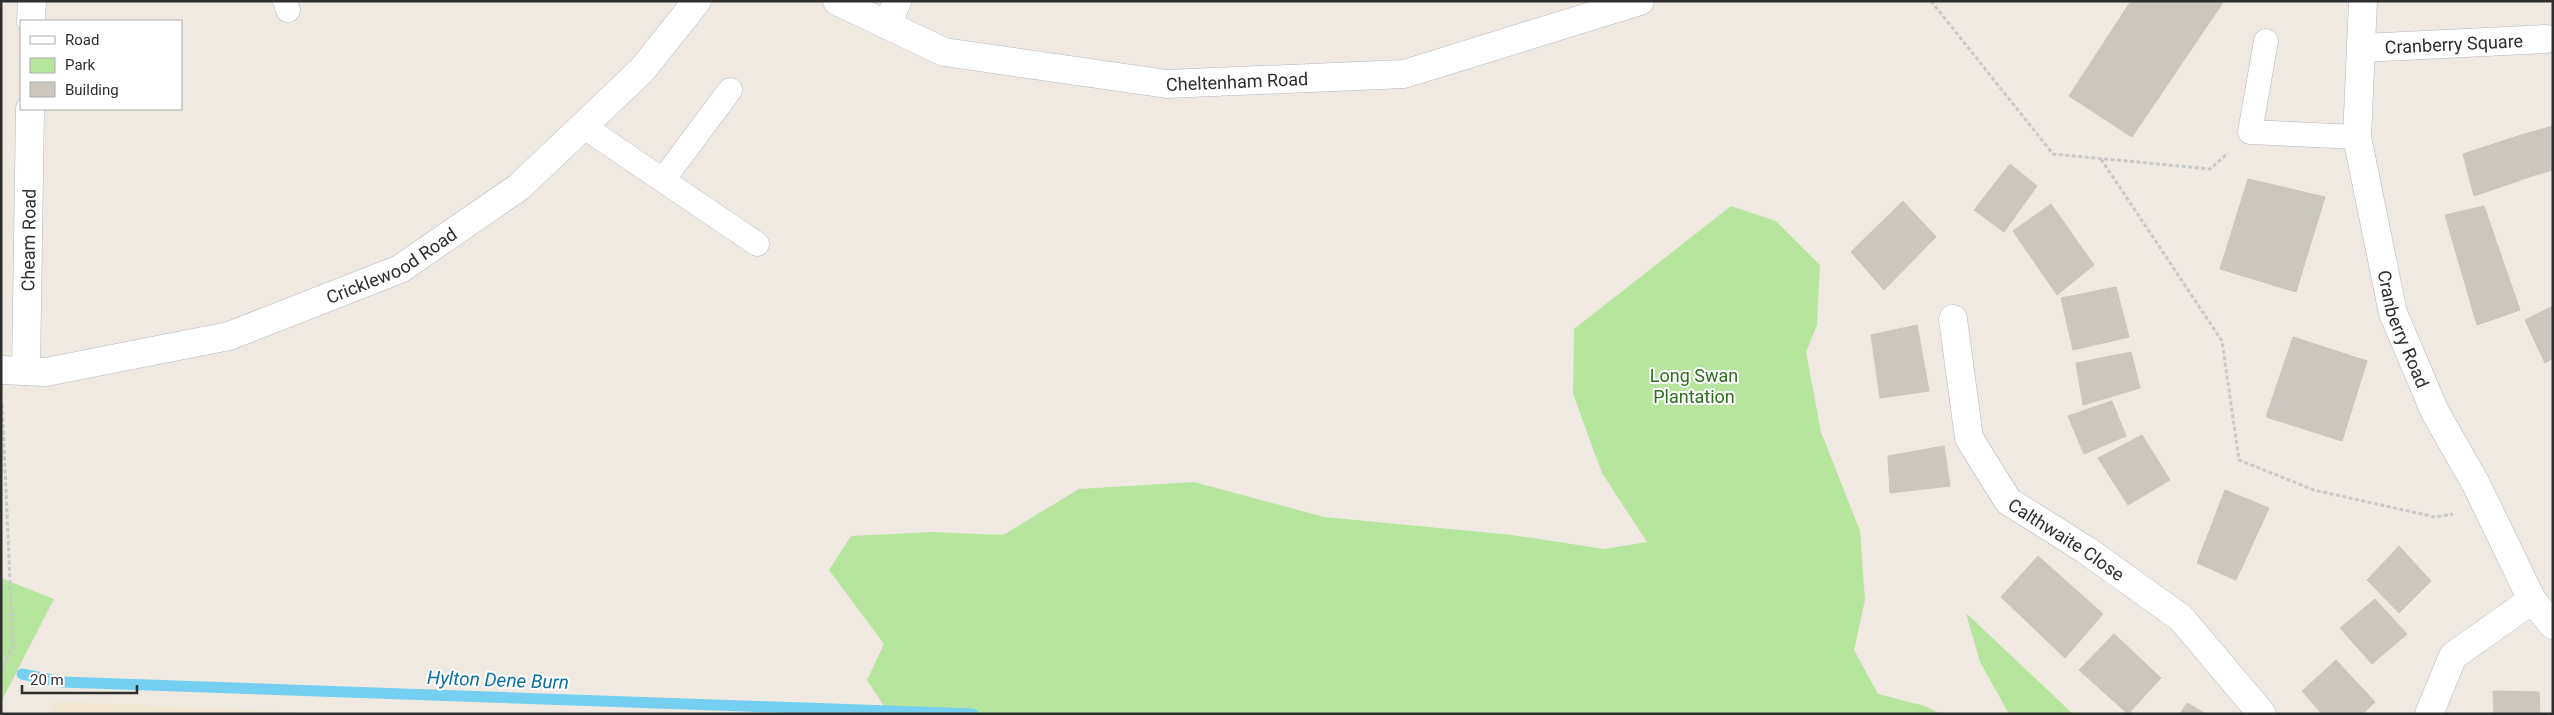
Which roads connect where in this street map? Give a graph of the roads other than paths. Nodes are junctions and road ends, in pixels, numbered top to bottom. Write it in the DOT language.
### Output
graph roads {
  1 [pos="32,1"];
  2 [pos="697,1"];
  3 [pos="836,1"];
  4 [pos="1640,1"];
  5 [pos="2363,1"];
  6 [pos="892,13"];
  7 [pos="31,20"];
  8 [pos="2546,39"];
  9 [pos="2266,41"];
  10 [pos="2362,48"];
  11 [pos="730,90"];
  12 [pos="30,110"];
  13 [pos="583,126"];
  14 [pos="2357,137"];
  15 [pos="663,180"];
  16 [pos="757,244"];
  17 [pos="1953,319"];
  18 [pos="14,370"];
  19 [pos="2532,600"];
  20 [pos="2553,625"];
  21 [pos="2262,714"];
  22 [pos="2429,714"];
  1 -- 7 [label="street"];
  2 -- 13 [label="street, Cricklewood Road"];
  3 -- 6 [label="street, Cheltenham Road"];
  4 -- 6 [label="street, Cheltenham Road"];
  5 -- 10 [label="street, Cranberry Road"];
  8 -- 10 [label="street, Cranberry Square"];
  9 -- 14 [label="lane"];
  10 -- 14 [label="street, Cranberry Road"];
  11 -- 15 [label="lane"];
  12 -- 18 [label="street, Cheam Road"];
  13 -- 15 [label="lane"];
  13 -- 18 [label="street, Cricklewood Road"];
  14 -- 19 [label="street, Cranberry Road"];
  15 -- 16 [label="lane"];
  17 -- 21 [label="street, Calthwaite Close"];
  19 -- 20 [label="street, Cranberry Road"];
  19 -- 22 [label="street"];
}
